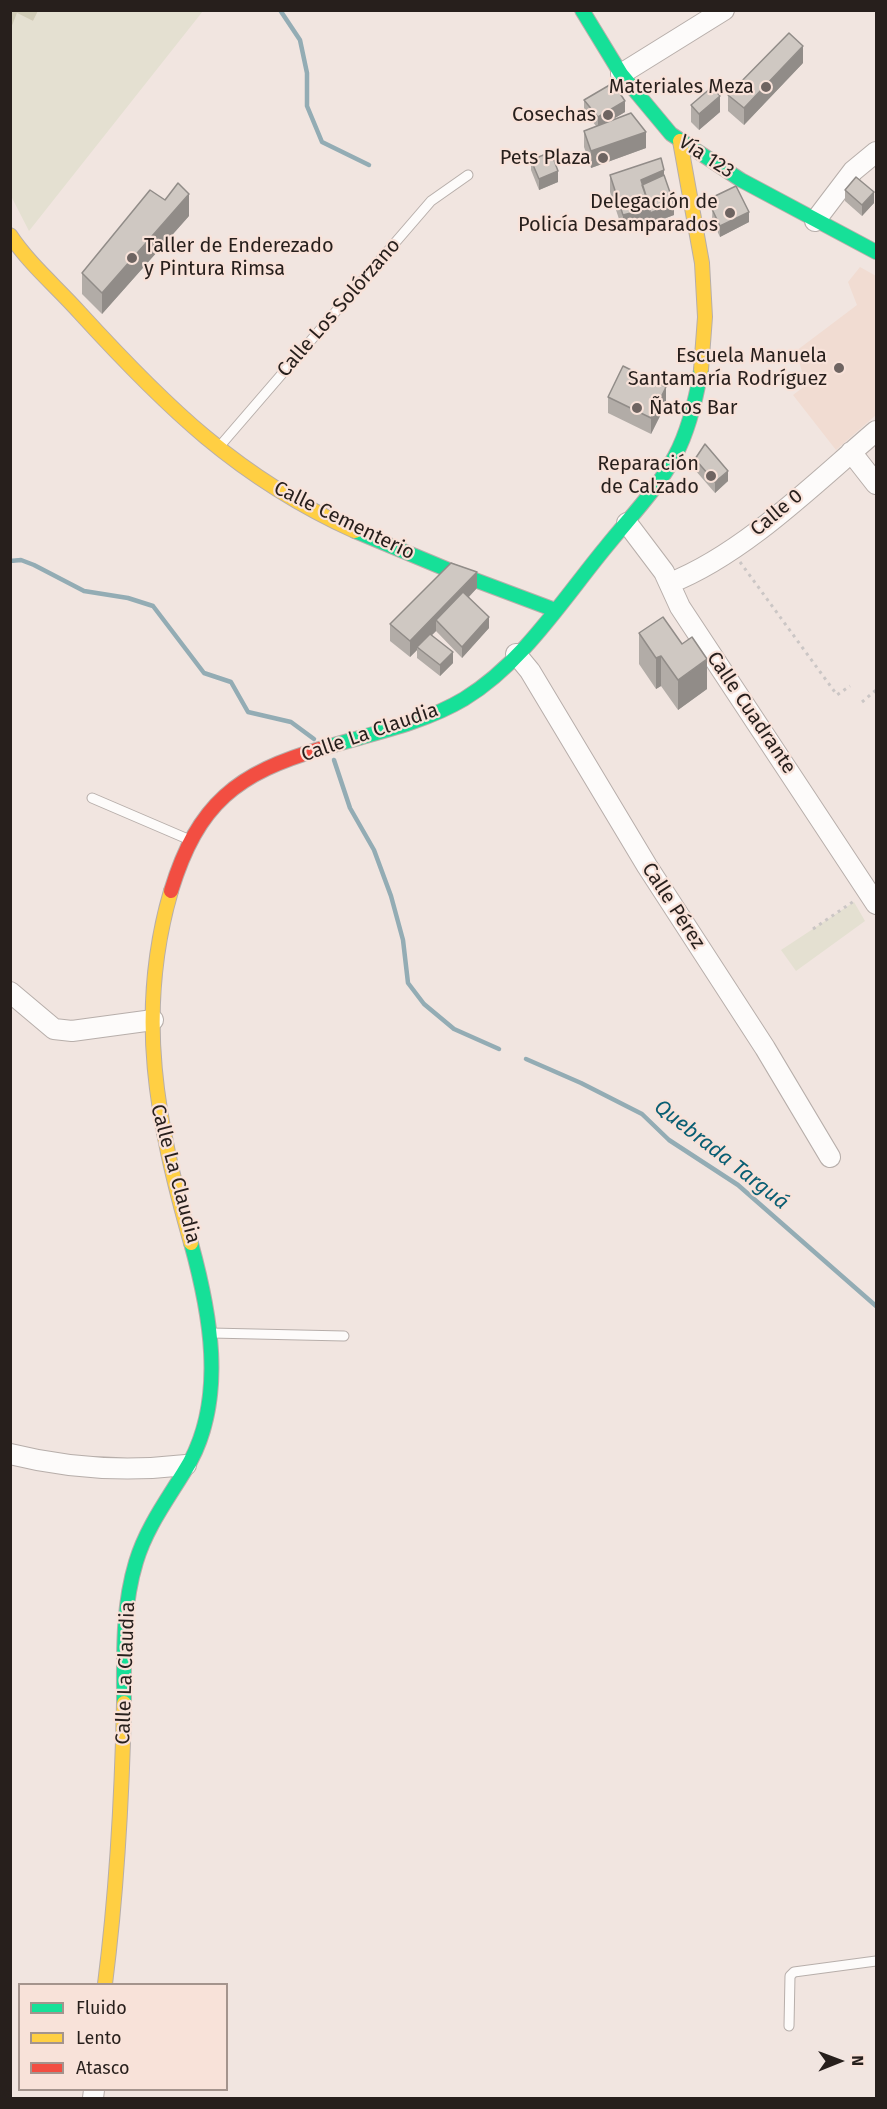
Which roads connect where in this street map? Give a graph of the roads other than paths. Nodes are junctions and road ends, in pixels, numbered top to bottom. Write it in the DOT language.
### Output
graph roads {
  1 [pos="582,10"];
  2 [pos="724,10"];
  3 [pos="621,74"];
  4 [pos="680,141"];
  5 [pos="876,152"];
  6 [pos="468,175"];
  7 [pos="814,221"];
  8 [pos="10,235"];
  9 [pos="876,252"];
  10 [pos="876,430"];
  11 [pos="218,449"];
  12 [pos="851,452"];
  13 [pos="876,484"];
  14 [pos="627,523"];
  15 [pos="670,583"];
  16 [pos="555,610"];
  17 [pos="516,654"];
  18 [pos="92,798"];
  19 [pos="192,842"];
  20 [pos="876,904"];
  21 [pos="10,992"];
  22 [pos="153,1020"];
  23 [pos="830,1157"];
  24 [pos="208,1334"];
  25 [pos="344,1336"];
  26 [pos="10,1454"];
  27 [pos="186,1465"];
  28 [pos="876,1961"];
  29 [pos="105,1983"];
  30 [pos="789,2026"];
  1 -- 3 [label="street, Vía 123"];
  2 -- 3 [label="street"];
  3 -- 4 [label="street, Vía 123"];
  4 -- 7 [label="street, Vía 123"];
  4 -- 14 [label="street, Calle La Claudia"];
  5 -- 7 [label="street"];
  6 -- 11 [label="lane, Calle Los Solórzano"];
  7 -- 9 [label="street, Vía 123"];
  8 -- 11 [label="street, Calle Cementerio"];
  10 -- 12 [label="street, Calle 0"];
  11 -- 16 [label="street, Calle Cementerio"];
  12 -- 13 [label="street"];
  12 -- 15 [label="street, Calle 0"];
  14 -- 15 [label="street, Calle Cuadrante"];
  14 -- 16 [label="street, Calle La Claudia"];
  15 -- 20 [label="street, Calle Cuadrante"];
  16 -- 17 [label="street, Calle La Claudia"];
  17 -- 19 [label="street, Calle La Claudia"];
  17 -- 23 [label="street, Calle Pérez"];
  18 -- 19 [label="lane"];
  19 -- 22 [label="street, Calle La Claudia"];
  21 -- 22 [label="street"];
  22 -- 24 [label="street, Calle La Claudia"];
  24 -- 25 [label="lane"];
  24 -- 27 [label="street, Calle La Claudia"];
  26 -- 27 [label="street"];
  27 -- 29 [label="street, Calle La Claudia"];
  28 -- 30 [label="lane"];
}
